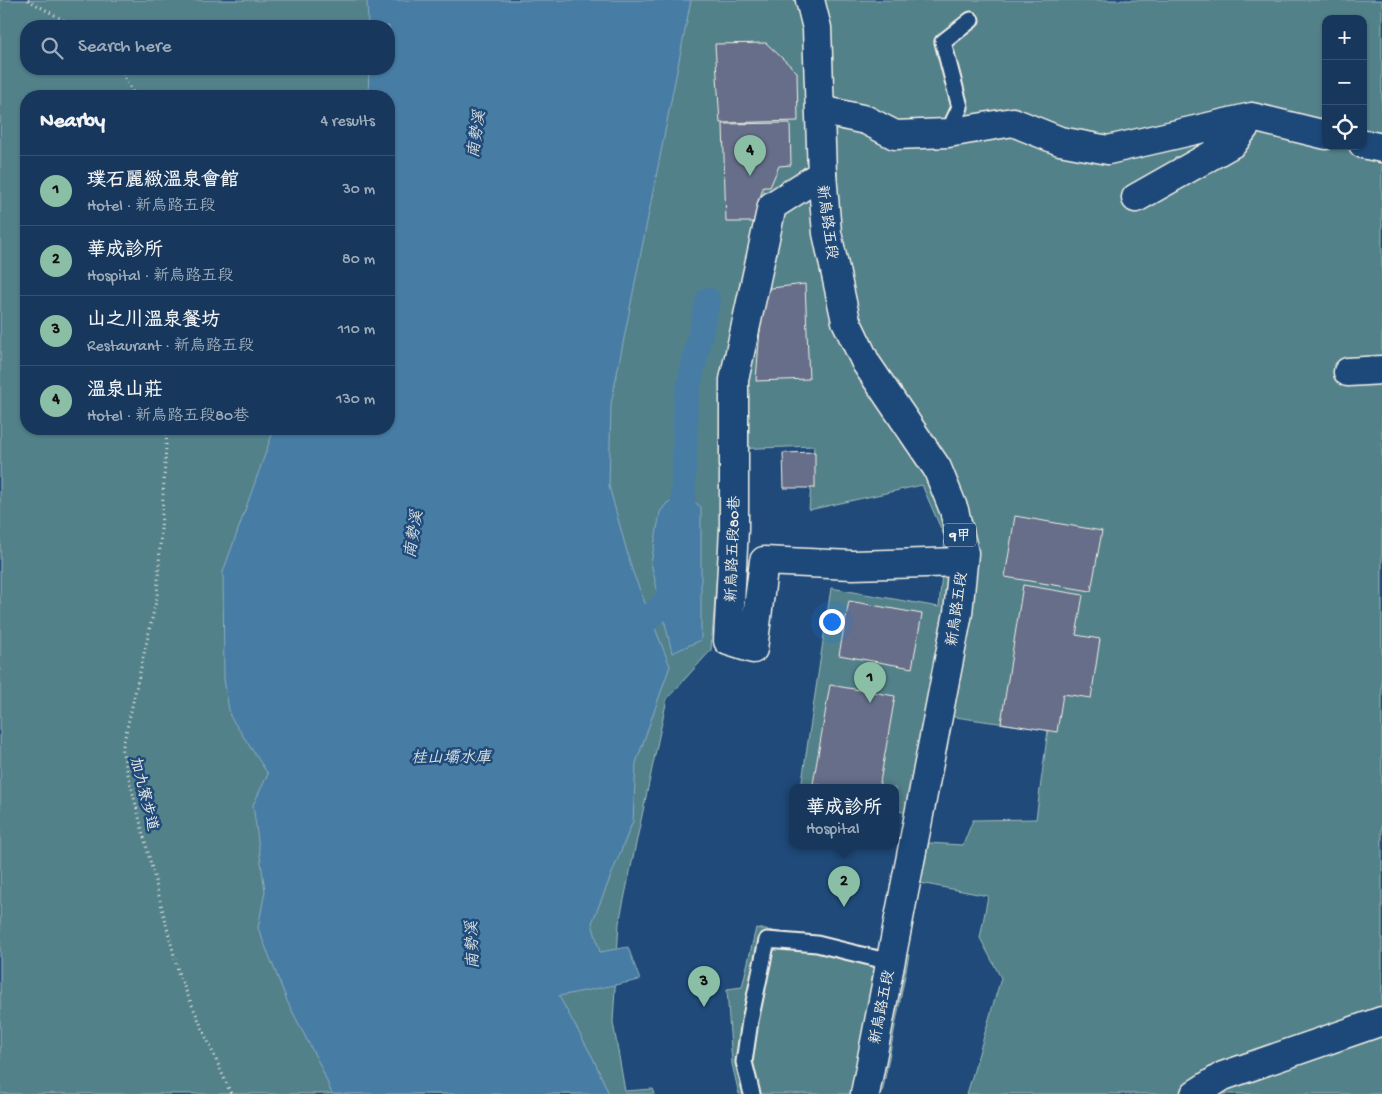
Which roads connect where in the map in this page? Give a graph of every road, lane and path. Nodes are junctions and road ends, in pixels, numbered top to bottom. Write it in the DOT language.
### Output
graph roads {
  1 [pos="28,0"];
  2 [pos="810,0"];
  3 [pos="63,20"];
  4 [pos="971,20"];
  5 [pos="123,75"];
  6 [pos="132,90"];
  7 [pos="821,110"];
  8 [pos="1252,117"];
  9 [pos="948,133"];
  10 [pos="1322,134"];
  11 [pos="1367,145"];
  12 [pos="1382,148"];
  13 [pos="822,174"];
  14 [pos="1136,198"];
  15 [pos="1382,370"];
  16 [pos="1348,372"];
  17 [pos="167,435"];
  18 [pos="963,562"];
  19 [pos="890,962"];
  20 [pos="1382,1021"];
  21 [pos="231,1094"];
  22 [pos="752,1094"];
  23 [pos="865,1094"];
  24 [pos="1195,1094"];
  1 -- 3 [label="path"];
  2 -- 7 [label="street, 新烏路五段 / 9甲"];
  4 -- 9 [label="lane"];
  5 -- 6 [label="path"];
  7 -- 9 [label="street"];
  7 -- 13 [label="street, 新烏路五段 / 9甲"];
  8 -- 9 [label="street"];
  8 -- 10 [label="street"];
  8 -- 14 [label="street"];
  11 -- 12 [label="street"];
  13 -- 18 [label="street, 新烏路五段 / 9甲"];
  13 -- 18 [label="street, 新烏路五段80巷"];
  15 -- 16 [label="street"];
  17 -- 21 [label="path, 加九寮步道"];
  18 -- 19 [label="street, 新烏路五段 / 9甲"];
  19 -- 22 [label="lane"];
  19 -- 23 [label="street, 新烏路五段 / 9甲"];
  20 -- 24 [label="street"];
}
